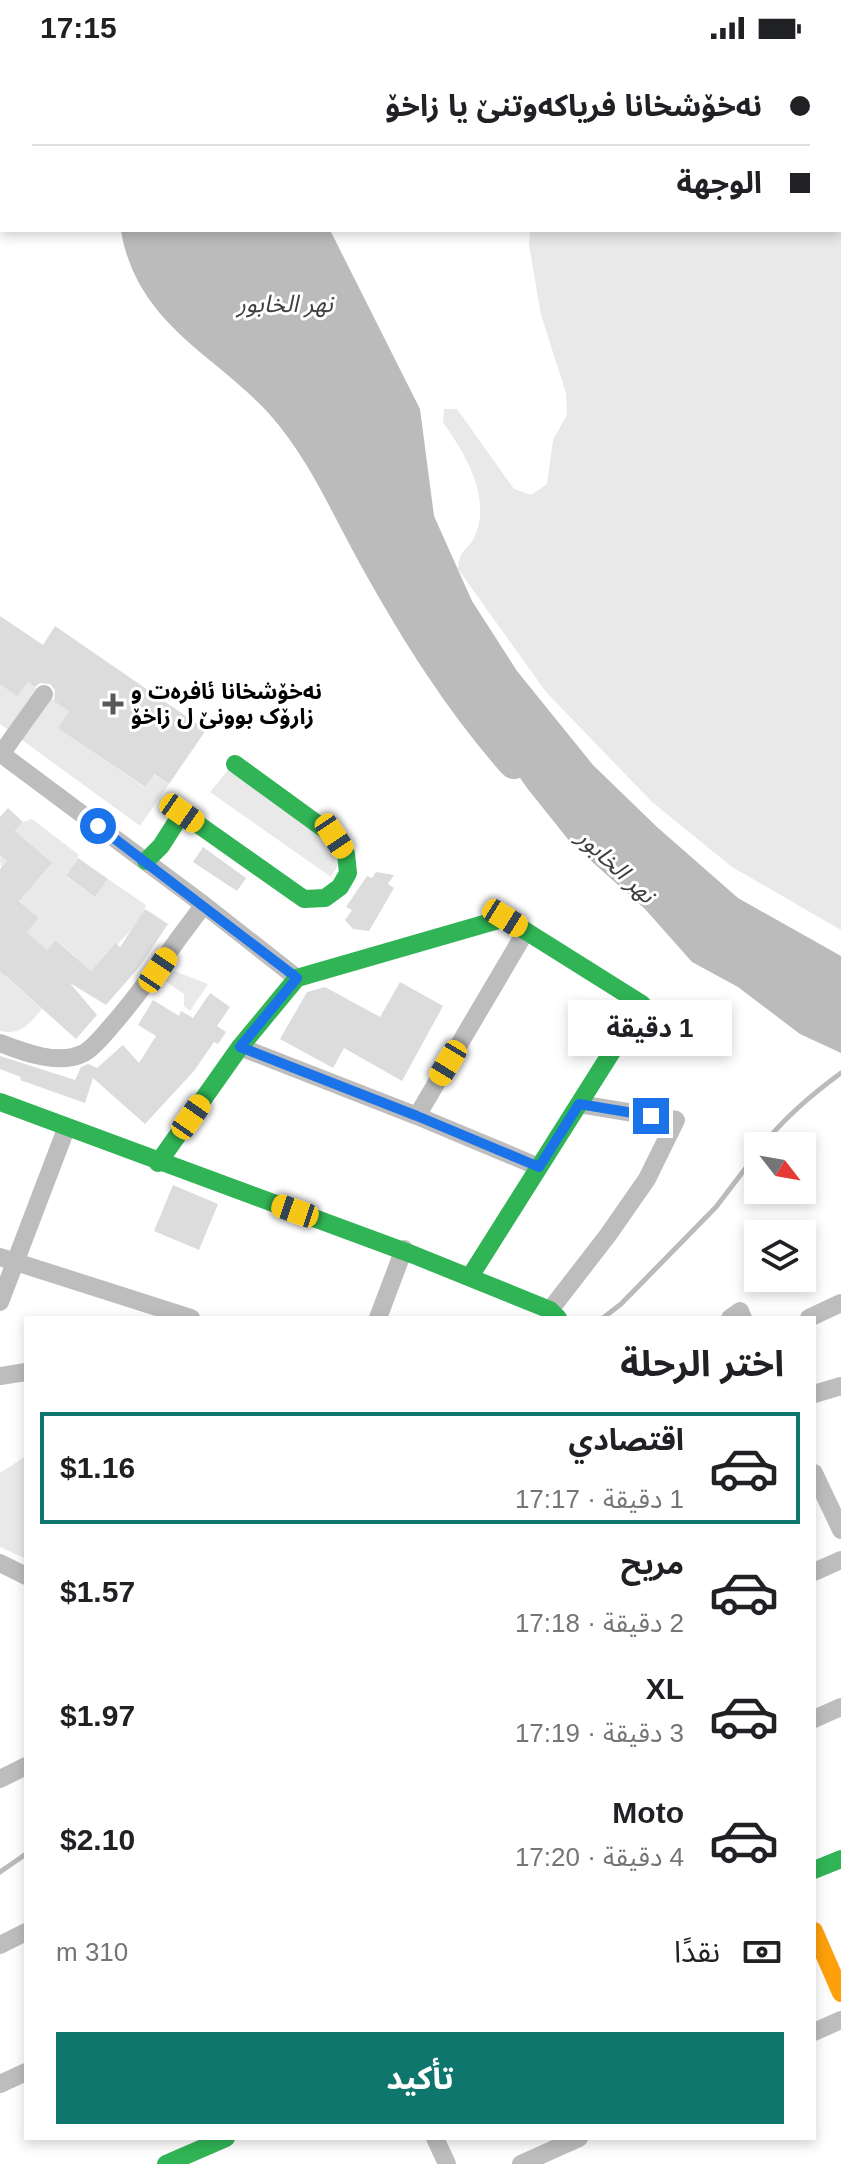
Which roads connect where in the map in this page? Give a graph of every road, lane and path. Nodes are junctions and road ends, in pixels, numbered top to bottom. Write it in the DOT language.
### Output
graph roads {
  1 [pos="44,694"];
  2 [pos="1,753"];
  3 [pos="235,764"];
  4 [pos="146,861"];
  5 [pos="204,905"];
  6 [pos="526,931"];
  7 [pos="297,978"];
  8 [pos="0,1043"];
  9 [pos="240,1047"];
  10 [pos="0,1102"];
  11 [pos="579,1104"];
  12 [pos="417,1116"];
  13 [pos="66,1129"];
  14 [pos="158,1163"];
  15 [pos="539,1167"];
  16 [pos="404,1249"];
  17 [pos="8,1260"];
  18 [pos="471,1275"];
  19 [pos="0,1302"];
  20 [pos="841,1303"];
  21 [pos="554,1314"];
  22 [pos="185,1316"];
  23 [pos="379,1316"];
  24 [pos="813,1316"];
  25 [pos="24,1372"];
  26 [pos="0,1376"];
  27 [pos="841,1386"];
  28 [pos="816,1393"];
  29 [pos="816,1477"];
  30 [pos="841,1530"];
  31 [pos="841,1560"];
  32 [pos="0,1563"];
  33 [pos="816,1571"];
  34 [pos="24,1575"];
  35 [pos="841,1707"];
  36 [pos="816,1718"];
  37 [pos="24,1767"];
  38 [pos="0,1779"];
  39 [pos="841,1859"];
  40 [pos="816,1869"];
  41 [pos="24,1933"];
  42 [pos="816,1936"];
  43 [pos="0,1945"];
  44 [pos="841,1993"];
  45 [pos="841,2020"];
  46 [pos="816,2031"];
  47 [pos="24,2073"];
  48 [pos="0,2084"];
  49 [pos="221,2140"];
  50 [pos="436,2140"];
  51 [pos="575,2140"];
  52 [pos="166,2164"];
  53 [pos="447,2164"];
  54 [pos="521,2164"];
  1 -- 2 [label="street"];
  2 -- 4 [label="street"];
  3 -- 4 [label="street"];
  4 -- 5 [label="street"];
  5 -- 7 [label="street"];
  5 -- 8 [label="street"];
  6 -- 7 [label="street"];
  6 -- 11 [label="street"];
  6 -- 12 [label="street"];
  7 -- 9 [label="street"];
  9 -- 12 [label="street"];
  9 -- 14 [label="street"];
  10 -- 13 [label="street"];
  11 -- 15 [label="street"];
  11 -- 21 [label="street"];
  12 -- 15 [label="street"];
  13 -- 14 [label="street"];
  13 -- 17 [label="street"];
  14 -- 16 [label="street"];
  15 -- 18 [label="street"];
  16 -- 18 [label="street"];
  16 -- 23 [label="street"];
  17 -- 19 [label="street"];
  17 -- 22 [label="street"];
  18 -- 21 [label="street"];
  20 -- 24 [label="street"];
  25 -- 26 [label="street"];
  27 -- 28 [label="street"];
  29 -- 30 [label="street"];
  31 -- 33 [label="street"];
  32 -- 34 [label="street"];
  35 -- 36 [label="street"];
  37 -- 38 [label="street"];
  39 -- 40 [label="street"];
  41 -- 43 [label="street"];
  42 -- 44 [label="street"];
  45 -- 46 [label="street"];
  47 -- 48 [label="street"];
  49 -- 52 [label="street"];
  50 -- 53 [label="street"];
  51 -- 54 [label="street"];
}
